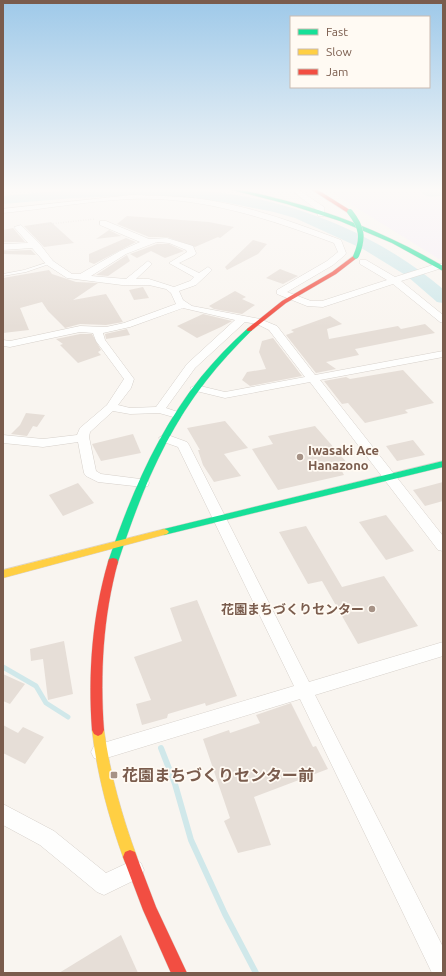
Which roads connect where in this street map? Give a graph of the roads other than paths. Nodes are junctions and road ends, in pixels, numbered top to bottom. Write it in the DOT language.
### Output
graph roads {
  1 [pos="26,236"];
  2 [pos="133,236"];
  3 [pos="321,236"];
  4 [pos="363,236"];
  5 [pos="377,236"];
  6 [pos="148,242"];
  7 [pos="36,245"];
  8 [pos="3,246"];
  9 [pos="360,259"];
  10 [pos="50,263"];
  11 [pos="148,264"];
  12 [pos="440,267"];
  13 [pos="208,270"];
  14 [pos="3,275"];
  15 [pos="82,277"];
  16 [pos="201,277"];
  17 [pos="395,281"];
  18 [pos="128,282"];
  19 [pos="173,290"];
  20 [pos="291,298"];
  21 [pos="183,305"];
  22 [pos="242,319"];
  23 [pos="443,320"];
  24 [pos="260,322"];
  25 [pos="99,331"];
  26 [pos="3,343"];
  27 [pos="443,354"];
  28 [pos="313,379"];
  29 [pos="196,388"];
  30 [pos="112,407"];
  31 [pos="159,410"];
  32 [pos="177,416"];
  33 [pos="83,438"];
  34 [pos="165,438"];
  35 [pos="3,439"];
  36 [pos="443,464"];
  37 [pos="389,477"];
  38 [pos="143,483"];
  39 [pos="220,518"];
  40 [pos="120,543"];
  41 [pos="443,546"];
  42 [pos="3,574"];
  43 [pos="443,649"];
  44 [pos="305,690"];
  45 [pos="100,752"];
  46 [pos="3,814"];
  47 [pos="134,870"];
  48 [pos="443,971"];
  49 [pos="179,973"];
  1 -- 7 [label="street"];
  2 -- 6 [label="street"];
  3 -- 20 [label="street"];
  4 -- 9 [label="street, bridge"];
  5 -- 12 [label="street"];
  6 -- 15 [label="street"];
  6 -- 16 [label="street"];
  7 -- 8 [label="street"];
  7 -- 10 [label="street"];
  9 -- 17 [label="street"];
  9 -- 20 [label="street"];
  10 -- 14 [label="lane"];
  10 -- 15 [label="street"];
  11 -- 18 [label="street"];
  12 -- 17 [label="street"];
  13 -- 16 [label="street"];
  15 -- 18 [label="street"];
  16 -- 19 [label="street"];
  17 -- 20 [label="street"];
  17 -- 23 [label="street"];
  18 -- 19 [label="street"];
  19 -- 21 [label="street"];
  20 -- 24 [label="street"];
  21 -- 22 [label="street"];
  21 -- 25 [label="street"];
  22 -- 24 [label="street"];
  22 -- 31 [label="street"];
  24 -- 28 [label="street"];
  24 -- 29 [label="street"];
  25 -- 26 [label="street"];
  25 -- 30 [label="street"];
  27 -- 28 [label="street"];
  28 -- 29 [label="street"];
  28 -- 37 [label="street"];
  29 -- 32 [label="street"];
  30 -- 31 [label="street"];
  30 -- 33 [label="street"];
  31 -- 32 [label="street"];
  32 -- 34 [label="street"];
  33 -- 35 [label="street"];
  33 -- 38 [label="street"];
  34 -- 38 [label="street"];
  34 -- 39 [label="street"];
  36 -- 37 [label="street"];
  37 -- 39 [label="street"];
  37 -- 41 [label="street"];
  38 -- 40 [label="street"];
  39 -- 40 [label="street"];
  39 -- 44 [label="street"];
  40 -- 42 [label="street"];
  40 -- 45 [label="street"];
  43 -- 44 [label="street"];
  44 -- 45 [label="street"];
  44 -- 48 [label="street"];
  45 -- 47 [label="street"];
  46 -- 47 [label="street"];
  47 -- 49 [label="street"];
}
